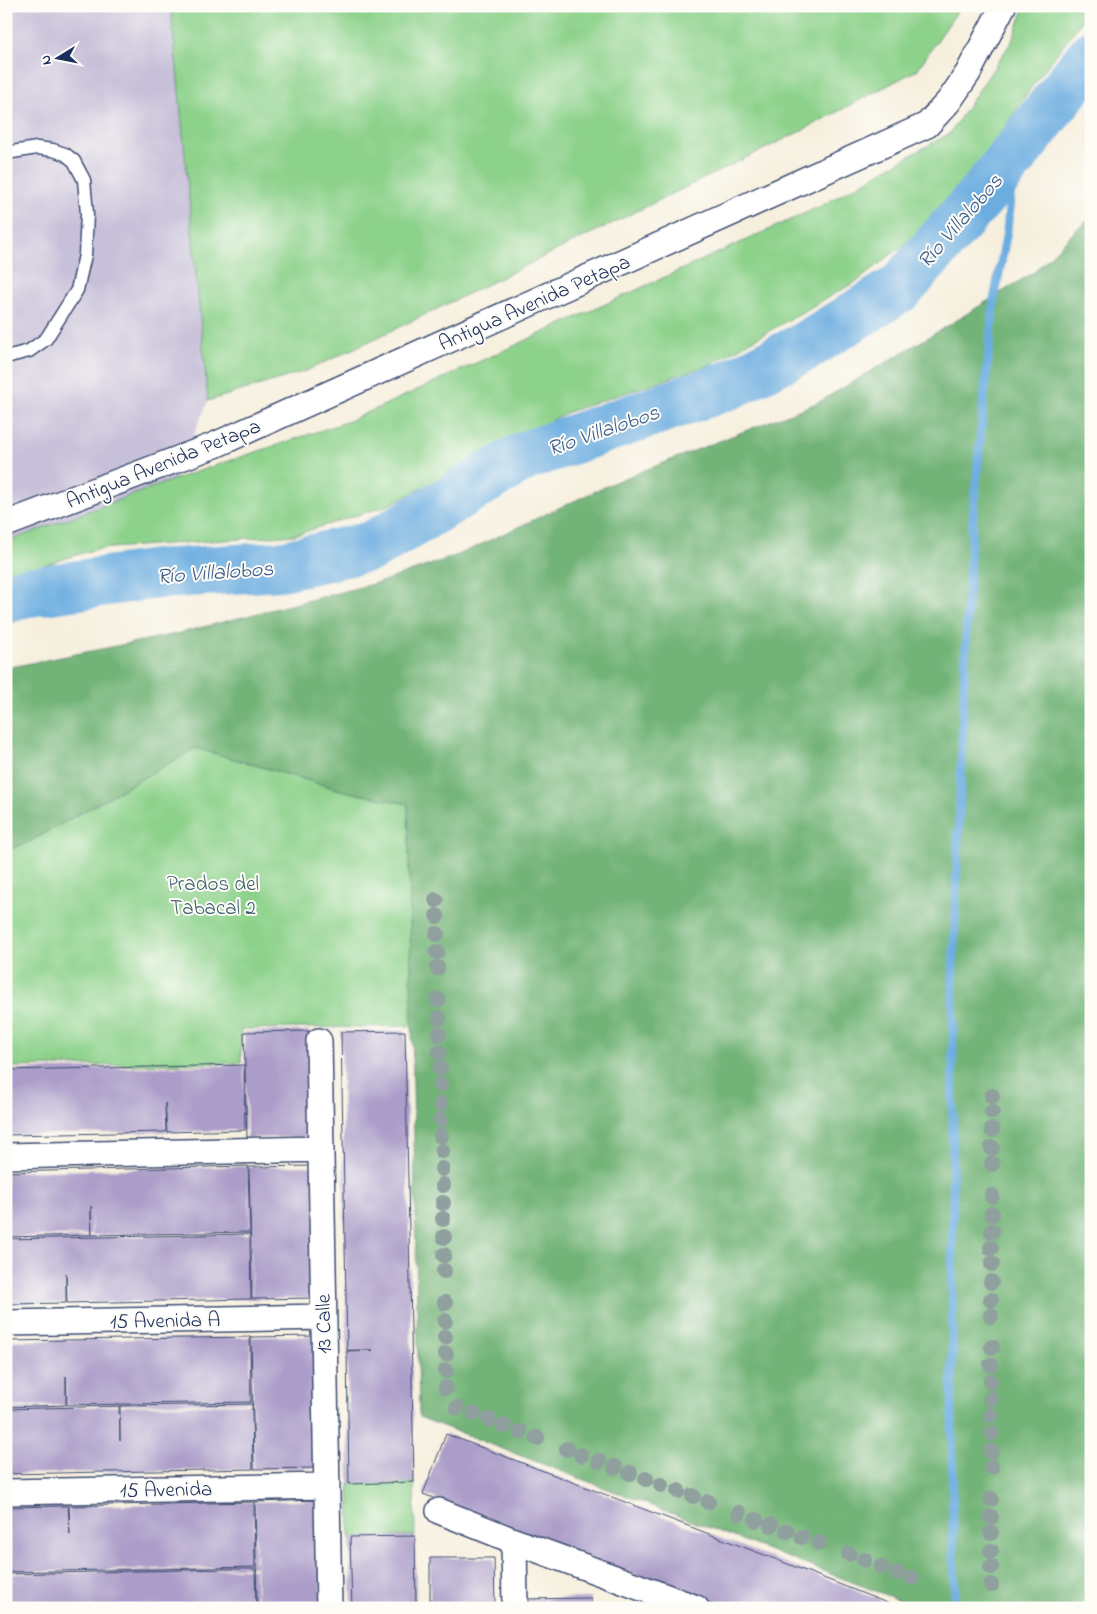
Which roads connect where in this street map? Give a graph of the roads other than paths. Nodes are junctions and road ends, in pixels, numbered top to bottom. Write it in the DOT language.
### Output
graph roads {
  1 [pos="1003,6"];
  2 [pos="6,153"];
  3 [pos="6,357"];
  4 [pos="6,524"];
  5 [pos="319,1041"];
  6 [pos="320,1149"];
  7 [pos="6,1156"];
  8 [pos="323,1317"];
  9 [pos="6,1323"];
  10 [pos="327,1486"];
  11 [pos="6,1492"];
  12 [pos="439,1511"];
  13 [pos="514,1541"];
  14 [pos="673,1604"];
  15 [pos="328,1608"];
  16 [pos="515,1608"];
  17 [pos="696,1608"];
  1 -- 4 [label="street, Antigua Avenida Petapa"];
  2 -- 3 [label="lane"];
  5 -- 6 [label="street, 13 Calle"];
  6 -- 7 [label="street"];
  6 -- 8 [label="street, 13 Calle"];
  8 -- 9 [label="street, 15 Avenida A"];
  8 -- 10 [label="street, 13 Calle"];
  10 -- 11 [label="street, 15 Avenida"];
  10 -- 15 [label="street, 13 Calle"];
  12 -- 13 [label="street"];
  13 -- 14 [label="street"];
  13 -- 16 [label="street"];
  14 -- 17 [label="street"];
}
